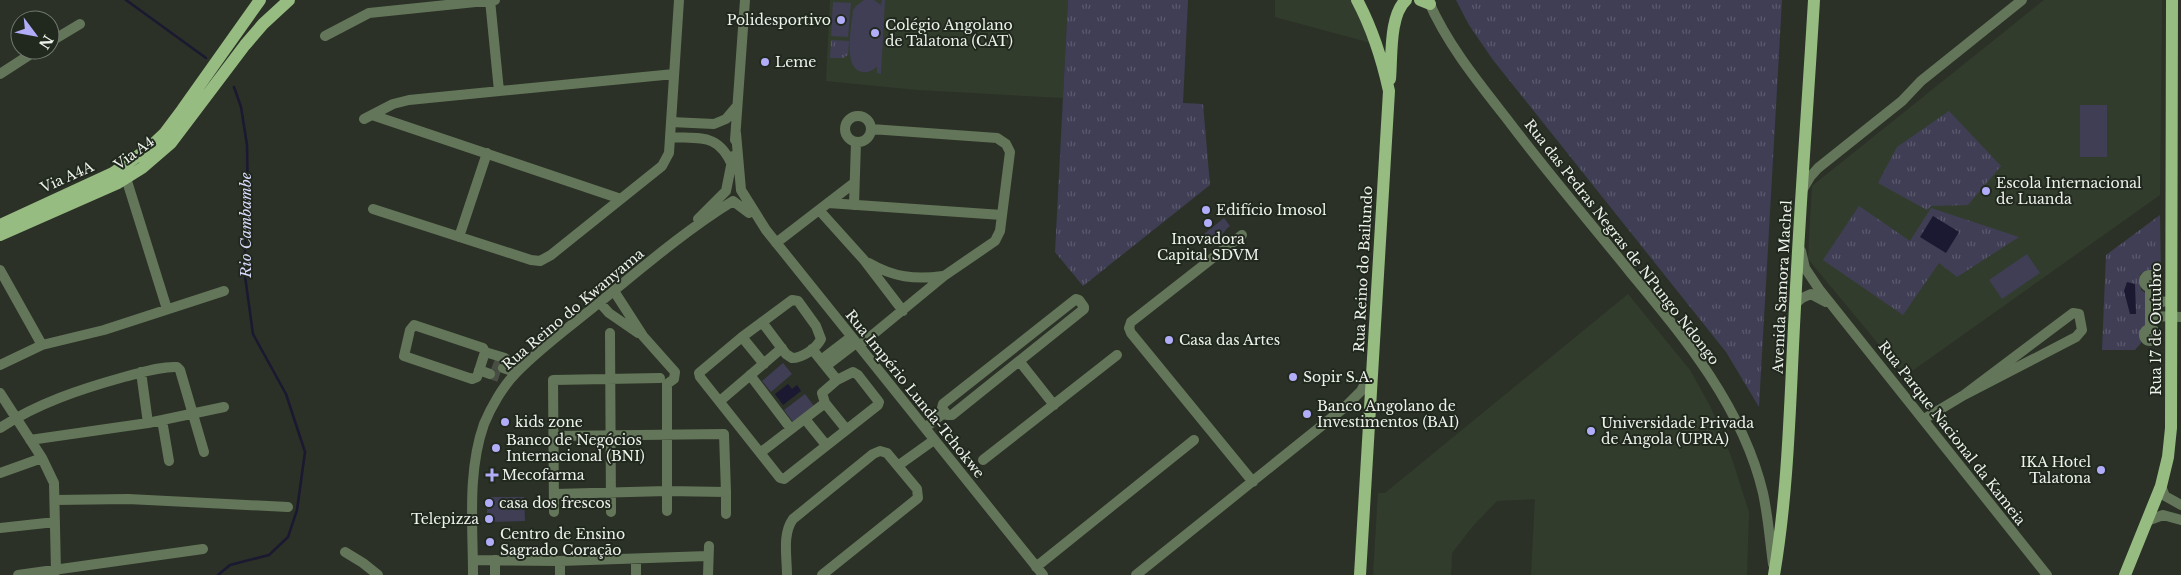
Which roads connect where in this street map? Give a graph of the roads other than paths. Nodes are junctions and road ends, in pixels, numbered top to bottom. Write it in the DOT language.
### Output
graph roads {
  1 [pos="260,0"];
  2 [pos="290,0"];
  3 [pos="490,0"];
  4 [pos="495,0"];
  5 [pos="679,0"];
  6 [pos="745,0"];
  7 [pos="1357,0"];
  8 [pos="1406,0"];
  9 [pos="1814,0"];
  10 [pos="2022,0"];
  11 [pos="2172,0"];
  12 [pos="1426,1"];
  13 [pos="80,24"];
  14 [pos="60,36"];
  15 [pos="325,36"];
  16 [pos="22,60"];
  17 [pos="0,74"];
  18 [pos="674,74"];
  19 [pos="499,91"];
  20 [pos="1389,91"];
  21 [pos="409,100"];
  22 [pos="737,106"];
  23 [pos="187,113"];
  24 [pos="671,122"];
  25 [pos="714,124"];
  26 [pos="406,125"];
  27 [pos="871,129"];
  28 [pos="736,133"];
  29 [pos="670,137"];
  30 [pos="713,140"];
  31 [pos="856,142"];
  32 [pos="1805,146"];
  33 [pos="487,153"];
  34 [pos="1826,162"];
  35 [pos="732,165"];
  36 [pos="126,178"];
  37 [pos="854,183"];
  38 [pos="741,190"];
  39 [pos="726,191"];
  40 [pos="1802,195"];
  41 [pos="621,199"];
  42 [pos="733,201"];
  43 [pos="828,203"];
  44 [pos="854,205"];
  45 [pos="373,209"];
  46 [pos="819,210"];
  47 [pos="1002,215"];
  48 [pos="0,225"];
  49 [pos="766,230"];
  50 [pos="0,235"];
  51 [pos="1242,235"];
  52 [pos="459,237"];
  53 [pos="1799,240"];
  54 [pos="776,243"];
  55 [pos="672,244"];
  56 [pos="864,260"];
  57 [pos="0,270"];
  58 [pos="944,276"];
  59 [pos="2150,287"];
  60 [pos="224,291"];
  61 [pos="614,292"];
  62 [pos="622,302"];
  63 [pos="2159,302"];
  64 [pos="600,303"];
  65 [pos="1795,304"];
  66 [pos="167,309"];
  67 [pos="1835,309"];
  68 [pos="903,310"];
  69 [pos="609,313"];
  70 [pos="2150,316"];
  71 [pos="2176,316"];
  72 [pos="762,322"];
  73 [pos="2150,328"];
  74 [pos="610,333"];
  75 [pos="643,336"];
  76 [pos="742,337"];
  77 [pos="855,342"];
  78 [pos="42,345"];
  79 [pos="782,348"];
  80 [pos="812,349"];
  81 [pos="1118,356"];
  82 [pos="482,361"];
  83 [pos="1373,361"];
  84 [pos="1020,362"];
  85 [pos="824,363"];
  86 [pos="764,364"];
  87 [pos="0,366"];
  88 [pos="502,371"];
  89 [pos="142,372"];
  90 [pos="666,373"];
  91 [pos="750,375"];
  92 [pos="610,380"];
  93 [pos="837,380"];
  94 [pos="0,393"];
  95 [pos="1964,395"];
  96 [pos="720,401"];
  97 [pos="825,403"];
  98 [pos="1054,405"];
  99 [pos="224,407"];
  100 [pos="945,412"];
  101 [pos="193,414"];
  102 [pos="16,417"];
  103 [pos="805,418"];
  104 [pos="1924,419"];
  105 [pos="162,420"];
  106 [pos="148,423"];
  107 [pos="0,428"];
  108 [pos="925,428"];
  109 [pos="792,429"];
  110 [pos="846,429"];
  111 [pos="667,434"];
  112 [pos="610,435"];
  113 [pos="554,436"];
  114 [pos="30,440"];
  115 [pos="934,440"];
  116 [pos="1194,440"];
  117 [pos="826,445"];
  118 [pos="204,452"];
  119 [pos="760,453"];
  120 [pos="42,458"];
  121 [pos="983,460"];
  122 [pos="169,461"];
  123 [pos="899,465"];
  124 [pos="0,473"];
  125 [pos="1253,482"];
  126 [pos="2161,486"];
  127 [pos="667,491"];
  128 [pos="726,492"];
  129 [pos="612,493"];
  130 [pos="555,494"];
  131 [pos="55,500"];
  132 [pos="2178,503"];
  133 [pos="288,507"];
  134 [pos="554,512"];
  135 [pos="611,512"];
  136 [pos="667,512"];
  137 [pos="726,514"];
  138 [pos="2170,516"];
  139 [pos="2181,520"];
  140 [pos="2147,521"];
  141 [pos="55,522"];
  142 [pos="0,528"];
  143 [pos="204,549"];
  144 [pos="345,552"];
  145 [pos="636,559"];
  146 [pos="560,561"];
  147 [pos="492,566"];
  148 [pos="473,567"];
  149 [pos="98,570"];
  150 [pos="1040,571"];
  151 [pos="50,573"];
  152 [pos="18,575"];
  153 [pos="378,575"];
  154 [pos="560,575"];
  155 [pos="636,575"];
  156 [pos="708,575"];
  157 [pos="788,575"];
  158 [pos="822,575"];
  159 [pos="1136,575"];
  160 [pos="1360,575"];
  161 [pos="1774,575"];
  162 [pos="2047,575"];
  163 [pos="2125,575"];
  1 -- 23 [label="main road, Via A4A"];
  2 -- 23 [label="main road, Via A4"];
  3 -- 4 [label="street"];
  3 -- 15 [label="street"];
  3 -- 19 [label="street"];
  5 -- 18 [label="street"];
  6 -- 22 [label="street, Rua Império Lunda-Tchokwe"];
  7 -- 20 [label="main road, Rua Reino do Bailundo"];
  8 -- 20 [label="main road"];
  9 -- 32 [label="main road, Avenida Samora Machel"];
  10 -- 34 [label="street"];
  11 -- 63 [label="main road, Rua 17 de Outubro"];
  12 -- 161 [label="street, Rua das Pedras Negras de NPungo Ndongo"];
  13 -- 14 [label="street"];
  16 -- 17 [label="street"];
  18 -- 19 [label="street"];
  18 -- 24 [label="street"];
  19 -- 21 [label="street"];
  20 -- 83 [label="main road, Rua Reino do Bailundo"];
  21 -- 26 [label="street"];
  21 -- 26 [label="street"];
  22 -- 25 [label="street"];
  22 -- 28 [label="street, Rua Império Lunda-Tchokwe"];
  23 -- 36 [label="main road, Via A4"];
  23 -- 48 [label="main road, Via A4A"];
  24 -- 25 [label="street"];
  24 -- 29 [label="street"];
  25 -- 30 [label="street"];
  26 -- 33 [label="street"];
  27 -- 31 [label="street"];
  27 -- 31 [label="street"];
  27 -- 47 [label="street"];
  28 -- 35 [label="street, Rua Império Lunda-Tchokwe"];
  28 -- 38 [label="street, Rua Império Lunda-Tchokwe"];
  29 -- 30 [label="street"];
  29 -- 41 [label="street"];
  30 -- 35 [label="street"];
  31 -- 37 [label="street"];
  32 -- 34 [label="street"];
  32 -- 40 [label="main road, Avenida Samora Machel"];
  33 -- 41 [label="street"];
  33 -- 52 [label="street"];
  34 -- 40 [label="street"];
  35 -- 39 [label="street, Rua Império Lunda-Tchokwe"];
  36 -- 50 [label="main road, Via A4"];
  36 -- 66 [label="street"];
  37 -- 43 [label="street"];
  37 -- 44 [label="street"];
  38 -- 39 [label="street"];
  38 -- 42 [label="street"];
  38 -- 49 [label="street, Rua Império Lunda-Tchokwe"];
  39 -- 42 [label="street, Rua Império Lunda-Tchokwe"];
  39 -- 55 [label="street, Rua Reino do Kwanyama"];
  40 -- 53 [label="main road, Avenida Samora Machel"];
  41 -- 52 [label="street"];
  42 -- 49 [label="street, Rua Império Lunda-Tchokwe"];
  42 -- 55 [label="street, Rua Reino do Kwanyama"];
  43 -- 44 [label="street"];
  43 -- 46 [label="street"];
  44 -- 47 [label="street"];
  45 -- 52 [label="street"];
  46 -- 54 [label="street"];
  46 -- 56 [label="street"];
  47 -- 58 [label="street"];
  49 -- 54 [label="street, Rua Império Lunda-Tchokwe"];
  51 -- 125 [label="street"];
  53 -- 65 [label="main road, Avenida Samora Machel"];
  53 -- 67 [label="street, Rua Parque Nacional da Kameia"];
  54 -- 77 [label="street, Rua Império Lunda-Tchokwe"];
  55 -- 61 [label="street, Rua Reino do Kwanyama"];
  56 -- 58 [label="street"];
  56 -- 68 [label="street"];
  57 -- 78 [label="street"];
  58 -- 68 [label="street"];
  59 -- 63 [label="street"];
  60 -- 66 [label="street"];
  61 -- 62 [label="street"];
  61 -- 64 [label="street, Rua Reino do Kwanyama"];
  62 -- 69 [label="street"];
  62 -- 75 [label="street"];
  63 -- 70 [label="street"];
  63 -- 71 [label="main road, Rua 17 de Outubro"];
  64 -- 69 [label="street"];
  64 -- 88 [label="street, Rua Reino do Kwanyama"];
  65 -- 67 [label="street, Rua Parque Nacional da Kameia"];
  65 -- 161 [label="main road, Avenida Samora Machel"];
  66 -- 78 [label="street"];
  67 -- 104 [label="street, Rua Parque Nacional da Kameia"];
  68 -- 77 [label="street"];
  69 -- 75 [label="street"];
  70 -- 71 [label="street"];
  70 -- 73 [label="street"];
  71 -- 126 [label="main road, Rua 17 de Outubro"];
  72 -- 76 [label="street"];
  72 -- 79 [label="street"];
  72 -- 80 [label="street"];
  74 -- 92 [label="street"];
  75 -- 90 [label="street"];
  76 -- 86 [label="street"];
  76 -- 96 [label="street"];
  77 -- 85 [label="street"];
  77 -- 108 [label="street, Rua Império Lunda-Tchokwe"];
  78 -- 87 [label="street"];
  79 -- 80 [label="street"];
  79 -- 86 [label="street"];
  80 -- 85 [label="street"];
  81 -- 98 [label="street"];
  82 -- 82 [label="street"];
  82 -- 88 [label="street"];
  82 -- 88 [label="street"];
  83 -- 125 [label="street"];
  83 -- 160 [label="main road, Rua Reino do Bailundo"];
  84 -- 98 [label="street"];
  84 -- 100 [label="street"];
  84 -- 100 [label="street"];
  85 -- 93 [label="street"];
  86 -- 91 [label="street"];
  88 -- 148 [label="street, Rua Reino do Kwanyama"];
  89 -- 101 [label="street"];
  89 -- 102 [label="street"];
  89 -- 106 [label="street"];
  90 -- 92 [label="street"];
  90 -- 111 [label="street"];
  91 -- 96 [label="street"];
  91 -- 109 [label="street"];
  92 -- 112 [label="street"];
  92 -- 113 [label="street"];
  93 -- 97 [label="street"];
  93 -- 110 [label="street"];
  94 -- 102 [label="street"];
  95 -- 95 [label="street"];
  95 -- 104 [label="street"];
  96 -- 119 [label="street"];
  97 -- 103 [label="street"];
  97 -- 110 [label="street"];
  98 -- 121 [label="street"];
  99 -- 101 [label="street"];
  100 -- 108 [label="street"];
  101 -- 105 [label="street"];
  101 -- 118 [label="street"];
  102 -- 107 [label="street"];
  102 -- 114 [label="street"];
  103 -- 109 [label="street"];
  103 -- 117 [label="street"];
  104 -- 162 [label="street, Rua Parque Nacional da Kameia"];
  105 -- 106 [label="street"];
  105 -- 122 [label="street"];
  106 -- 114 [label="street"];
  108 -- 115 [label="street, Rua Império Lunda-Tchokwe"];
  109 -- 119 [label="street"];
  110 -- 117 [label="street"];
  111 -- 112 [label="street"];
  111 -- 127 [label="street"];
  111 -- 128 [label="street"];
  112 -- 113 [label="street"];
  112 -- 129 [label="street"];
  113 -- 130 [label="street"];
  114 -- 120 [label="street"];
  115 -- 123 [label="street"];
  115 -- 150 [label="street, Rua Império Lunda-Tchokwe"];
  116 -- 150 [label="street"];
  117 -- 119 [label="street"];
  120 -- 124 [label="street"];
  120 -- 131 [label="street"];
  123 -- 157 [label="street"];
  123 -- 158 [label="street"];
  125 -- 159 [label="street"];
  126 -- 132 [label="street"];
  126 -- 140 [label="main road, Rua 17 de Outubro"];
  127 -- 128 [label="street"];
  127 -- 129 [label="street"];
  127 -- 136 [label="street"];
  128 -- 137 [label="street"];
  129 -- 130 [label="street"];
  129 -- 135 [label="street"];
  130 -- 134 [label="street"];
  131 -- 133 [label="street"];
  131 -- 141 [label="street"];
  132 -- 138 [label="street"];
  138 -- 139 [label="street"];
  138 -- 140 [label="street"];
  140 -- 163 [label="main road, Rua 17 de Outubro"];
  141 -- 142 [label="street"];
  141 -- 151 [label="street"];
  143 -- 149 [label="street"];
  144 -- 153 [label="street"];
  145 -- 146 [label="street"];
  145 -- 155 [label="street"];
  145 -- 156 [label="street"];
  146 -- 147 [label="street"];
  146 -- 154 [label="street"];
  147 -- 148 [label="street"];
  149 -- 151 [label="street"];
  151 -- 152 [label="street"];
}
